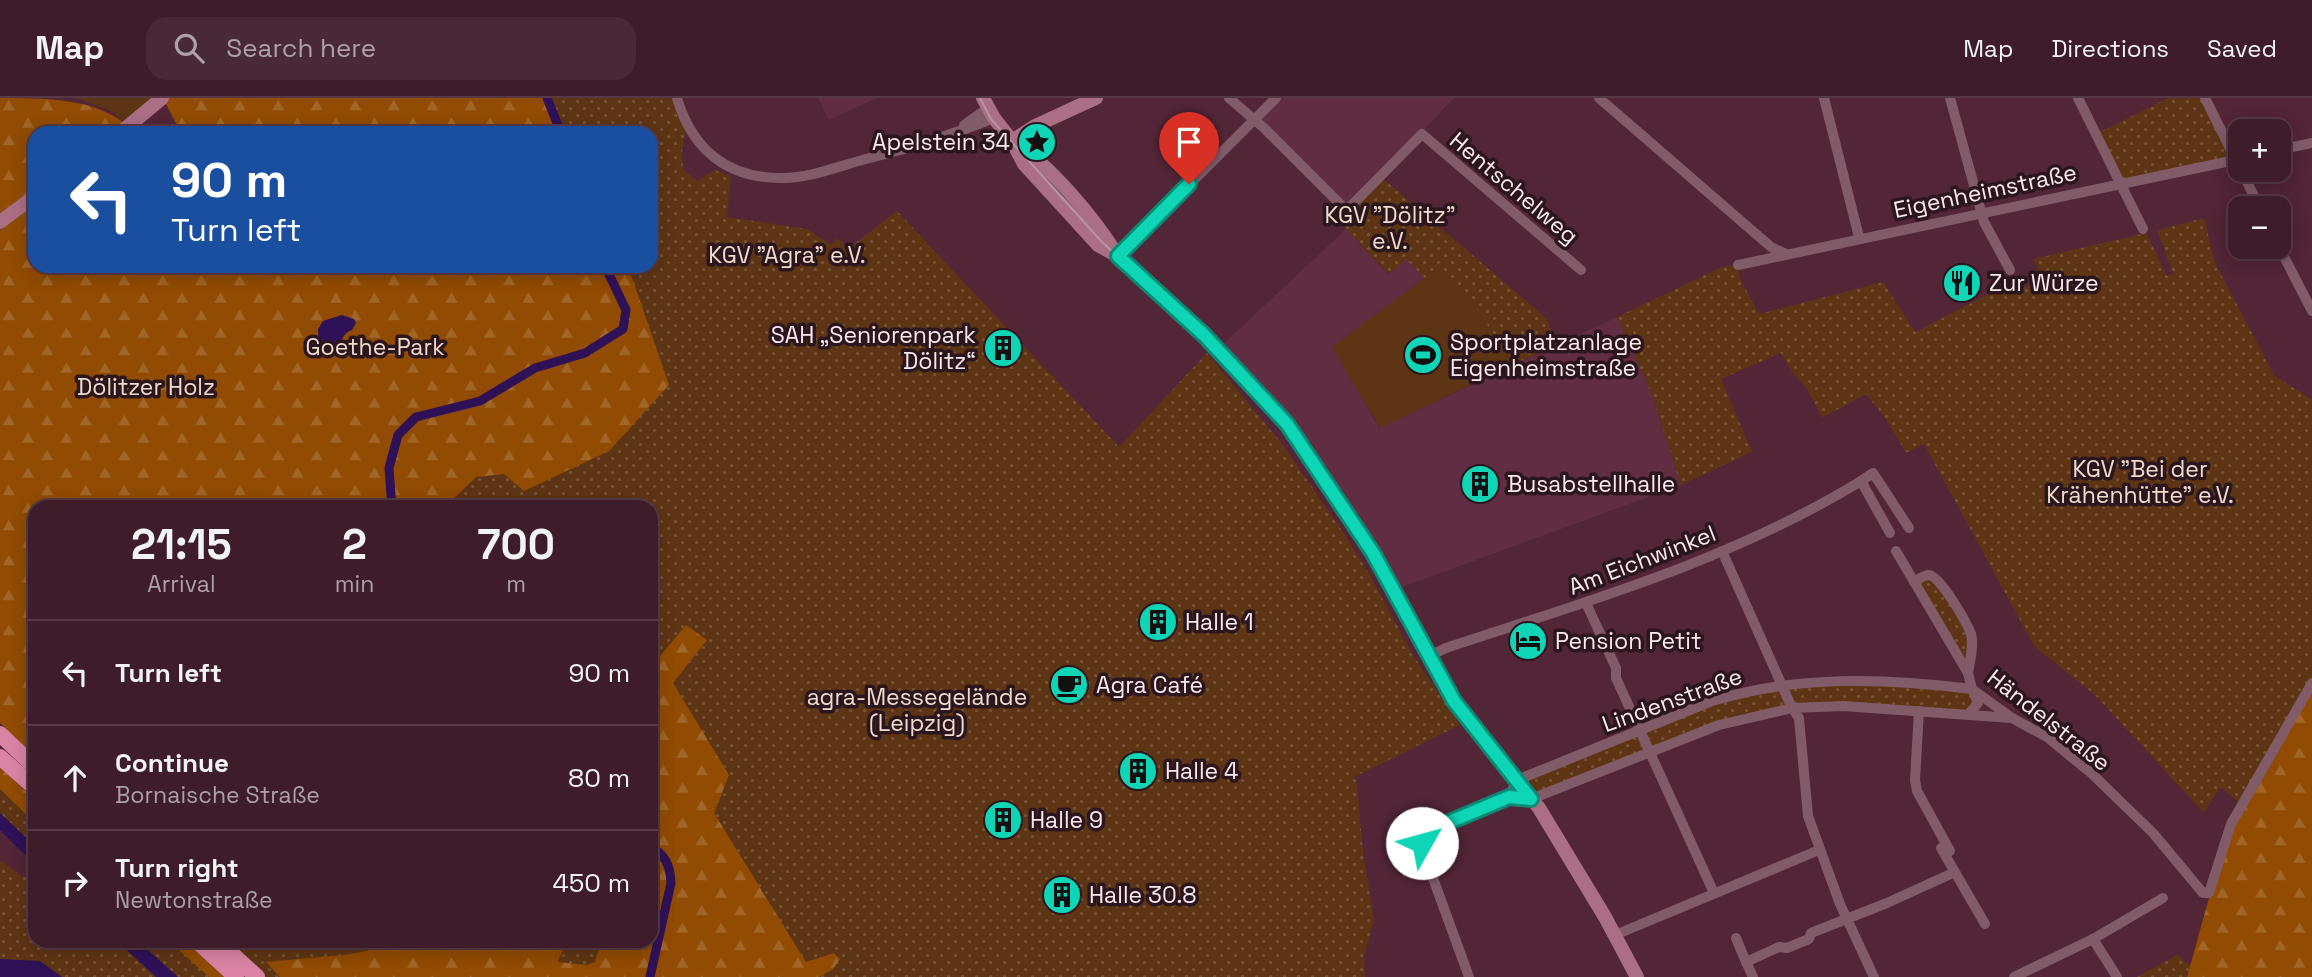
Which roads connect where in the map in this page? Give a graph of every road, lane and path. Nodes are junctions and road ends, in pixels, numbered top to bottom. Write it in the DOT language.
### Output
graph roads {
  1 [pos="162,98"];
  2 [pos="677,98"];
  3 [pos="1096,98"];
  4 [pos="1229,98"];
  5 [pos="1276,98"];
  6 [pos="1824,98"];
  7 [pos="1950,98"];
  8 [pos="2078,98"];
  9 [pos="2205,98"];
  10 [pos="1606,100"];
  11 [pos="988,108"];
  12 [pos="1253,120"];
  13 [pos="128,126"];
  14 [pos="1012,141"];
  15 [pos="2228,143"];
  16 [pos="2312,143"];
  17 [pos="2291,147"];
  18 [pos="2228,166"];
  19 [pos="2120,183"];
  20 [pos="28,201"];
  21 [pos="1982,212"];
  22 [pos="0,222"];
  23 [pos="2143,229"];
  24 [pos="1859,237"];
  25 [pos="1784,253"];
  26 [pos="1118,256"];
  27 [pos="2285,259"];
  28 [pos="1738,265"];
  29 [pos="1581,270"];
  30 [pos="2010,270"];
  31 [pos="2312,311"];
  32 [pos="1861,481"];
  33 [pos="1909,528"];
  34 [pos="1890,533"];
  35 [pos="1722,551"];
  36 [pos="1896,551"];
  37 [pos="1914,582"];
  38 [pos="1586,603"];
  39 [pos="1429,656"];
  40 [pos="1968,673"];
  41 [pos="2312,683"];
  42 [pos="1782,684"];
  43 [pos="1972,689"];
  44 [pos="1792,708"];
  45 [pos="1919,711"];
  46 [pos="1968,715"];
  47 [pos="2012,718"];
  48 [pos="1640,730"];
  49 [pos="0,734"];
  50 [pos="1650,752"];
  51 [pos="0,757"];
  52 [pos="28,760"];
  53 [pos="1517,780"];
  54 [pos="28,782"];
  55 [pos="1509,797"];
  56 [pos="1531,799"];
  57 [pos="1819,849"];
  58 [pos="1955,872"];
  59 [pos="1714,893"];
  60 [pos="2162,898"];
  61 [pos="1847,918"];
  62 [pos="1985,924"];
  63 [pos="1615,935"];
  64 [pos="1735,938"];
  65 [pos="2093,939"];
  66 [pos="205,948"];
  67 [pos="226,948"];
  68 [pos="1746,962"];
  69 [pos="236,977"];
  70 [pos="257,977"];
  71 [pos="1469,977"];
  72 [pos="1637,977"];
  73 [pos="1753,977"];
  74 [pos="1874,977"];
  75 [pos="2014,977"];
  76 [pos="2117,977"];
  1 -- 13 [label="main road"];
  2 -- 11 [label="street"];
  3 -- 14 [label="main road"];
  4 -- 12 [label="street"];
  5 -- 12 [label="street"];
  6 -- 24 [label="street"];
  7 -- 21 [label="street"];
  8 -- 19 [label="street"];
  9 -- 15 [label="street"];
  10 -- 25 [label="street"];
  11 -- 14 [label="main road"];
  12 -- 26 [label="street"];
  12 -- 29 [label="street, Hentschelweg"];
  14 -- 26 [label="main road"];
  16 -- 17 [label="street"];
  18 -- 19 [label="street, Eigenheimstraße"];
  19 -- 21 [label="street, Eigenheimstraße"];
  19 -- 23 [label="street"];
  20 -- 22 [label="main road"];
  21 -- 24 [label="street, Eigenheimstraße"];
  21 -- 30 [label="street"];
  24 -- 25 [label="street, Eigenheimstraße"];
  25 -- 28 [label="street, Eigenheimstraße"];
  26 -- 39 [label="main road"];
  27 -- 31 [label="street"];
  32 -- 33 [label="street"];
  32 -- 34 [label="street"];
  32 -- 35 [label="street, Am Eichwinkel"];
  35 -- 38 [label="street, Am Eichwinkel"];
  35 -- 42 [label="street"];
  36 -- 37 [label="street, Händelstraße"];
  37 -- 40 [label="street, Händelstraße"];
  37 -- 40 [label="street"];
  38 -- 39 [label="street, Am Eichwinkel"];
  38 -- 48 [label="street"];
  39 -- 53 [label="main road"];
  40 -- 43 [label="street, Händelstraße"];
  41 -- 47 [label="street, Händelstraße"];
  42 -- 43 [label="street, Lindenstraße"];
  42 -- 44 [label="street"];
  42 -- 48 [label="street, Lindenstraße"];
  43 -- 46 [label="street"];
  43 -- 47 [label="street, Händelstraße"];
  44 -- 45 [label="street, Lindenstraße"];
  44 -- 50 [label="street, Lindenstraße"];
  44 -- 57 [label="street"];
  45 -- 46 [label="street, Lindenstraße"];
  45 -- 58 [label="street"];
  46 -- 47 [label="street, Lindenstraße"];
  48 -- 50 [label="street"];
  48 -- 53 [label="street, Lindenstraße"];
  49 -- 52 [label="highway"];
  50 -- 56 [label="street, Lindenstraße"];
  50 -- 59 [label="street"];
  51 -- 54 [label="highway"];
  53 -- 55 [label="street"];
  53 -- 56 [label="main road"];
  55 -- 56 [label="street"];
  55 -- 71 [label="street"];
  56 -- 63 [label="main road"];
  57 -- 59 [label="street"];
  57 -- 61 [label="street"];
  58 -- 61 [label="street"];
  58 -- 62 [label="street"];
  59 -- 63 [label="street"];
  60 -- 65 [label="street"];
  61 -- 68 [label="street"];
  61 -- 74 [label="street"];
  63 -- 72 [label="main road"];
  64 -- 68 [label="street"];
  65 -- 75 [label="street"];
  65 -- 76 [label="street"];
  66 -- 69 [label="highway"];
  67 -- 70 [label="highway"];
  68 -- 73 [label="street"];
}
